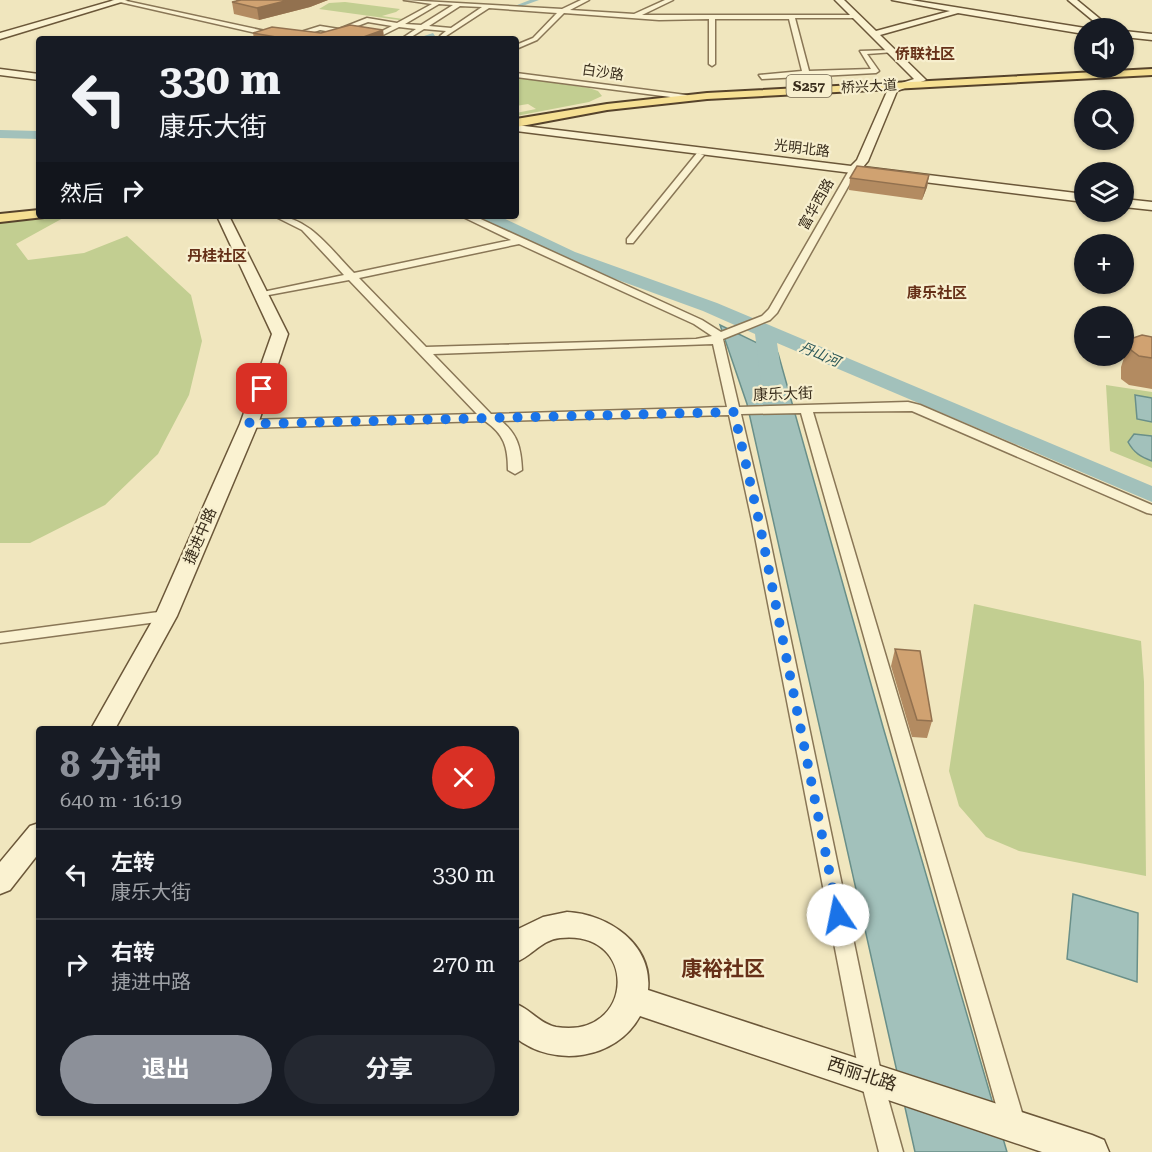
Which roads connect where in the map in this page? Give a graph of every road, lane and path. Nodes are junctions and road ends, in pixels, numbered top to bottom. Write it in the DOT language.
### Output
graph roads {
  1 [pos="94,0"];
  2 [pos="102,0"];
  3 [pos="118,0"];
  4 [pos="407,0"];
  5 [pos="497,0"];
  6 [pos="586,0"];
  7 [pos="670,0"];
  8 [pos="896,0"];
  9 [pos="908,0"];
  10 [pos="1072,0"];
  11 [pos="842,1"];
  12 [pos="436,3"];
  13 [pos="458,5"];
  14 [pos="486,7"];
  15 [pos="959,11"];
  16 [pos="561,12"];
  17 [pos="418,14"];
  18 [pos="441,16"];
  19 [pos="633,16"];
  20 [pos="791,16"];
  21 [pos="855,16"];
  22 [pos="450,17"];
  23 [pos="460,17"];
  24 [pos="712,17"];
  25 [pos="470,18"];
  26 [pos="1094,18"];
  27 [pos="328,24"];
  28 [pos="398,25"];
  29 [pos="422,27"];
  30 [pos="320,28"];
  31 [pos="1074,28"];
  32 [pos="1074,28"];
  33 [pos="0,30"];
  34 [pos="452,30"];
  35 [pos="340,31"];
  36 [pos="873,34"];
  37 [pos="354,35"];
  38 [pos="276,36"];
  39 [pos="298,36"];
  40 [pos="360,36"];
  41 [pos="363,36"];
  42 [pos="376,36"];
  43 [pos="408,36"];
  44 [pos="443,36"];
  45 [pos="1134,36"];
  46 [pos="1152,39"];
  47 [pos="519,46"];
  48 [pos="891,52"];
  49 [pos="712,64"];
  50 [pos="36,69"];
  51 [pos="1152,70"];
  52 [pos="0,71"];
  53 [pos="806,73"];
  54 [pos="519,75"];
  55 [pos="36,77"];
  56 [pos="762,77"];
  57 [pos="921,80"];
  58 [pos="903,85"];
  59 [pos="669,95"];
  60 [pos="686,98"];
  61 [pos="572,113"];
  62 [pos="519,118"];
  63 [pos="519,122"];
  64 [pos="519,128"];
  65 [pos="519,133"];
  66 [pos="570,135"];
  67 [pos="700,155"];
  68 [pos="852,171"];
  69 [pos="1074,199"];
  70 [pos="1134,206"];
  71 [pos="36,208"];
  72 [pos="1152,208"];
  73 [pos="0,212"];
  74 [pos="36,214"];
  75 [pos="0,218"];
  76 [pos="224,219"];
  77 [pos="285,219"];
  78 [pos="472,219"];
  79 [pos="520,241"];
  80 [pos="630,242"];
  81 [pos="351,276"];
  82 [pos="262,295"];
  83 [pos="719,338"];
  84 [pos="423,351"];
  85 [pos="806,410"];
  86 [pos="740,412"];
  87 [pos="488,418"];
  88 [pos="249,424"];
  89 [pos="515,470"];
  90 [pos="1152,510"];
  91 [pos="166,616"];
  92 [pos="0,638"];
  93 [pos="105,726"];
  94 [pos="36,838"];
  95 [pos="0,882"];
  96 [pos="519,946"];
  97 [pos="632,999"];
  98 [pos="519,1021"];
  99 [pos="871,1077"];
  100 [pos="1014,1126"];
  101 [pos="1078,1147"];
  102 [pos="891,1152"];
  1 -- 33 [label="main road"];
  2 -- 33 [label="main road"];
  3 -- 33 [label="main road"];
  3 -- 38 [label="street"];
  4 -- 12 [label="street"];
  5 -- 14 [label="street"];
  6 -- 16 [label="street"];
  7 -- 19 [label="street"];
  8 -- 15 [label="main road"];
  9 -- 32 [label="main road"];
  10 -- 26 [label="main road"];
  11 -- 21 [label="main road"];
  12 -- 13 [label="street"];
  12 -- 17 [label="street"];
  13 -- 14 [label="street"];
  13 -- 18 [label="street"];
  14 -- 16 [label="street"];
  14 -- 25 [label="street"];
  15 -- 31 [label="main road"];
  15 -- 36 [label="main road"];
  16 -- 19 [label="street"];
  16 -- 47 [label="street"];
  17 -- 18 [label="street"];
  17 -- 28 [label="street"];
  18 -- 22 [label="street"];
  18 -- 29 [label="street"];
  19 -- 24 [label="street"];
  20 -- 21 [label="street"];
  20 -- 24 [label="street"];
  20 -- 53 [label="street"];
  21 -- 36 [label="main road"];
  23 -- 25 [label="street"];
  24 -- 49 [label="street"];
  25 -- 34 [label="street"];
  27 -- 30 [label="street"];
  28 -- 29 [label="street"];
  28 -- 35 [label="street"];
  28 -- 42 [label="street"];
  29 -- 34 [label="street"];
  29 -- 43 [label="street"];
  30 -- 35 [label="street"];
  30 -- 39 [label="street"];
  34 -- 44 [label="street"];
  35 -- 41 [label="street"];
  36 -- 48 [label="main road"];
  37 -- 40 [label="street"];
  45 -- 46 [label="main road"];
  48 -- 53 [label="street"];
  48 -- 57 [label="main road"];
  50 -- 52 [label="main road"];
  51 -- 57 [label="main road, 桥兴大道 / S257"];
  51 -- 58 [label="main road, 桥兴大道 / S257"];
  52 -- 55 [label="main road"];
  53 -- 56 [label="street"];
  54 -- 59 [label="street, 白沙路"];
  57 -- 58 [label="main road"];
  57 -- 59 [label="main road, 桥兴大道 / S257"];
  58 -- 60 [label="main road, 桥兴大道 / S257"];
  58 -- 68 [label="main road, 富华西路"];
  59 -- 60 [label="street, 白沙路"];
  59 -- 62 [label="main road, 桥兴大道 / S257"];
  60 -- 61 [label="main road, 桥兴大道 / S257"];
  61 -- 63 [label="main road, 桥兴大道 / S257"];
  61 -- 66 [label="main road"];
  64 -- 66 [label="main road, 光明北路"];
  65 -- 67 [label="main road, 光明北路"];
  66 -- 68 [label="main road, 光明北路"];
  67 -- 68 [label="main road, 光明北路"];
  67 -- 80 [label="street"];
  68 -- 69 [label="main road, 光明北路"];
  68 -- 83 [label="street, 富华西路"];
  70 -- 72 [label="main road"];
  71 -- 73 [label="main road"];
  74 -- 75 [label="main road"];
  76 -- 82 [label="main road"];
  77 -- 81 [label="street"];
  78 -- 79 [label="street"];
  79 -- 81 [label="street"];
  79 -- 83 [label="street"];
  81 -- 82 [label="street"];
  81 -- 84 [label="street"];
  82 -- 88 [label="main road, 捷进中路"];
  83 -- 84 [label="street"];
  83 -- 86 [label="street"];
  84 -- 87 [label="street"];
  85 -- 86 [label="street, 康乐大街"];
  85 -- 90 [label="street, 康乐大街"];
  85 -- 100 [label="street"];
  86 -- 87 [label="street, 康乐大街"];
  86 -- 99 [label="street"];
  87 -- 88 [label="street, 康乐大街"];
  87 -- 89 [label="street"];
  88 -- 91 [label="main road, 捷进中路"];
  91 -- 92 [label="street"];
  91 -- 93 [label="main road, 捷进中路"];
  94 -- 95 [label="main road"];
  96 -- 97 [label="main road"];
  97 -- 98 [label="main road"];
  97 -- 99 [label="main road, 西丽北路"];
  99 -- 100 [label="main road, 西丽北路"];
  99 -- 102 [label="street"];
  100 -- 101 [label="main road, 西丽北路"];
}
